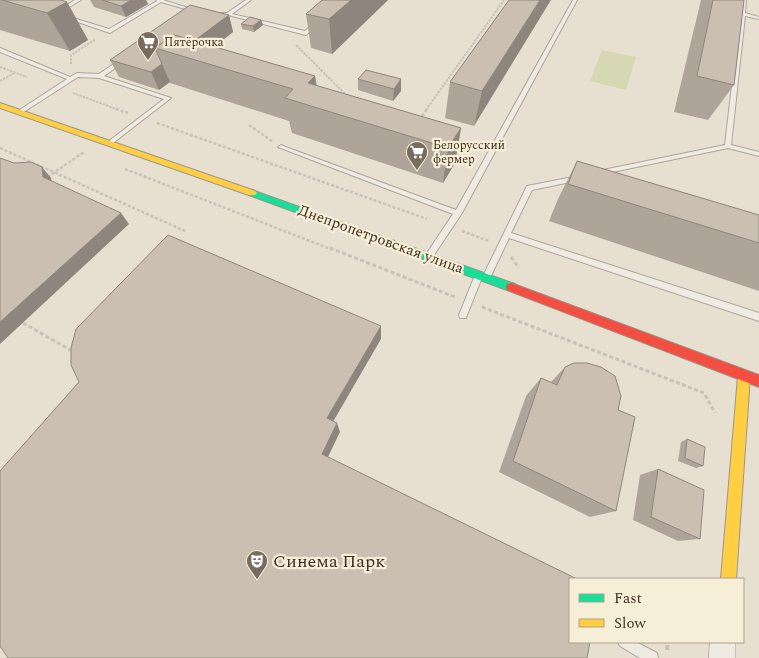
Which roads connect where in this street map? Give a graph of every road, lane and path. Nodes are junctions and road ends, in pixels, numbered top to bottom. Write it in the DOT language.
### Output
graph roads {
  1 [pos="79,0"];
  2 [pos="159,0"];
  3 [pos="249,0"];
  4 [pos="504,0"];
  5 [pos="574,0"];
  6 [pos="744,0"];
  7 [pos="196,11"];
  8 [pos="204,13"];
  9 [pos="212,13"];
  10 [pos="228,14"];
  11 [pos="742,14"];
  12 [pos="186,18"];
  13 [pos="759,18"];
  14 [pos="321,20"];
  15 [pos="110,31"];
  16 [pos="0,50"];
  17 [pos="131,55"];
  18 [pos="309,59"];
  19 [pos="0,68"];
  20 [pos="14,73"];
  21 [pos="77,76"];
  22 [pos="100,76"];
  23 [pos="71,79"];
  24 [pos="0,81"];
  25 [pos="57,88"];
  26 [pos="354,102"];
  27 [pos="0,104"];
  28 [pos="20,112"];
  29 [pos="142,118"];
  30 [pos="418,122"];
  31 [pos="249,125"];
  32 [pos="107,140"];
  33 [pos="728,146"];
  34 [pos="280,147"];
  35 [pos="0,148"];
  36 [pos="74,149"];
  37 [pos="83,153"];
  38 [pos="759,154"];
  39 [pos="92,156"];
  40 [pos="120,167"];
  41 [pos="58,172"];
  42 [pos="594,174"];
  43 [pos="584,176"];
  44 [pos="48,177"];
  45 [pos="458,213"];
  46 [pos="449,226"];
  47 [pos="185,231"];
  48 [pos="507,234"];
  49 [pos="502,245"];
  50 [pos="429,256"];
  51 [pos="522,271"];
  52 [pos="482,276"];
  53 [pos="468,302"];
  54 [pos="463,316"];
  55 [pos="759,317"];
  56 [pos="23,323"];
  57 [pos="80,355"];
  58 [pos="744,376"];
  59 [pos="759,381"];
  60 [pos="740,425"];
  61 [pos="728,578"];
  62 [pos="626,643"];
  63 [pos="723,643"];
  64 [pos="652,658"];
  65 [pos="722,658"];
  1 -- 15 [label="lane"];
  2 -- 7 [label="lane"];
  2 -- 15 [label="lane"];
  3 -- 10 [label="lane"];
  4 -- 30 [label="path"];
  5 -- 45 [label="lane"];
  6 -- 11 [label="lane"];
  7 -- 8 [label="lane"];
  7 -- 12 [label="lane"];
  9 -- 10 [label="lane"];
  10 -- 14 [label="lane"];
  11 -- 13 [label="lane"];
  11 -- 33 [label="lane"];
  15 -- 21 [label="path"];
  16 -- 23 [label="lane"];
  17 -- 22 [label="lane"];
  18 -- 26 [label="path"];
  19 -- 20 [label="path"];
  20 -- 24 [label="path"];
  20 -- 25 [label="path"];
  21 -- 22 [label="lane"];
  21 -- 23 [label="lane"];
  22 -- 29 [label="lane"];
  23 -- 25 [label="lane"];
  25 -- 28 [label="lane"];
  25 -- 29 [label="path"];
  27 -- 28 [label="street, Днепропетровская улица"];
  28 -- 32 [label="street, Днепропетровская улица"];
  29 -- 32 [label="lane"];
  29 -- 46 [label="path"];
  31 -- 34 [label="path"];
  32 -- 37 [label="path"];
  32 -- 50 [label="street, Днепропетровская улица"];
  33 -- 38 [label="lane"];
  33 -- 42 [label="lane"];
  34 -- 45 [label="lane"];
  35 -- 41 [label="path"];
  36 -- 37 [label="path"];
  37 -- 39 [label="path"];
  37 -- 41 [label="path"];
  40 -- 53 [label="path"];
  41 -- 44 [label="path"];
  41 -- 47 [label="path"];
  43 -- 48 [label="lane"];
  45 -- 46 [label="lane"];
  46 -- 49 [label="path"];
  46 -- 50 [label="lane"];
  48 -- 49 [label="lane"];
  48 -- 55 [label="lane"];
  49 -- 51 [label="path"];
  49 -- 52 [label="lane"];
  50 -- 52 [label="street, Днепропетровская улица"];
  52 -- 53 [label="lane"];
  52 -- 58 [label="street, Днепропетровская улица"];
  53 -- 54 [label="lane"];
  53 -- 60 [label="path"];
  56 -- 57 [label="path"];
  58 -- 59 [label="street, Днепропетровская улица"];
  58 -- 60 [label="street"];
  60 -- 61 [label="street"];
  62 -- 64 [label="lane"];
  63 -- 65 [label="street"];
}
